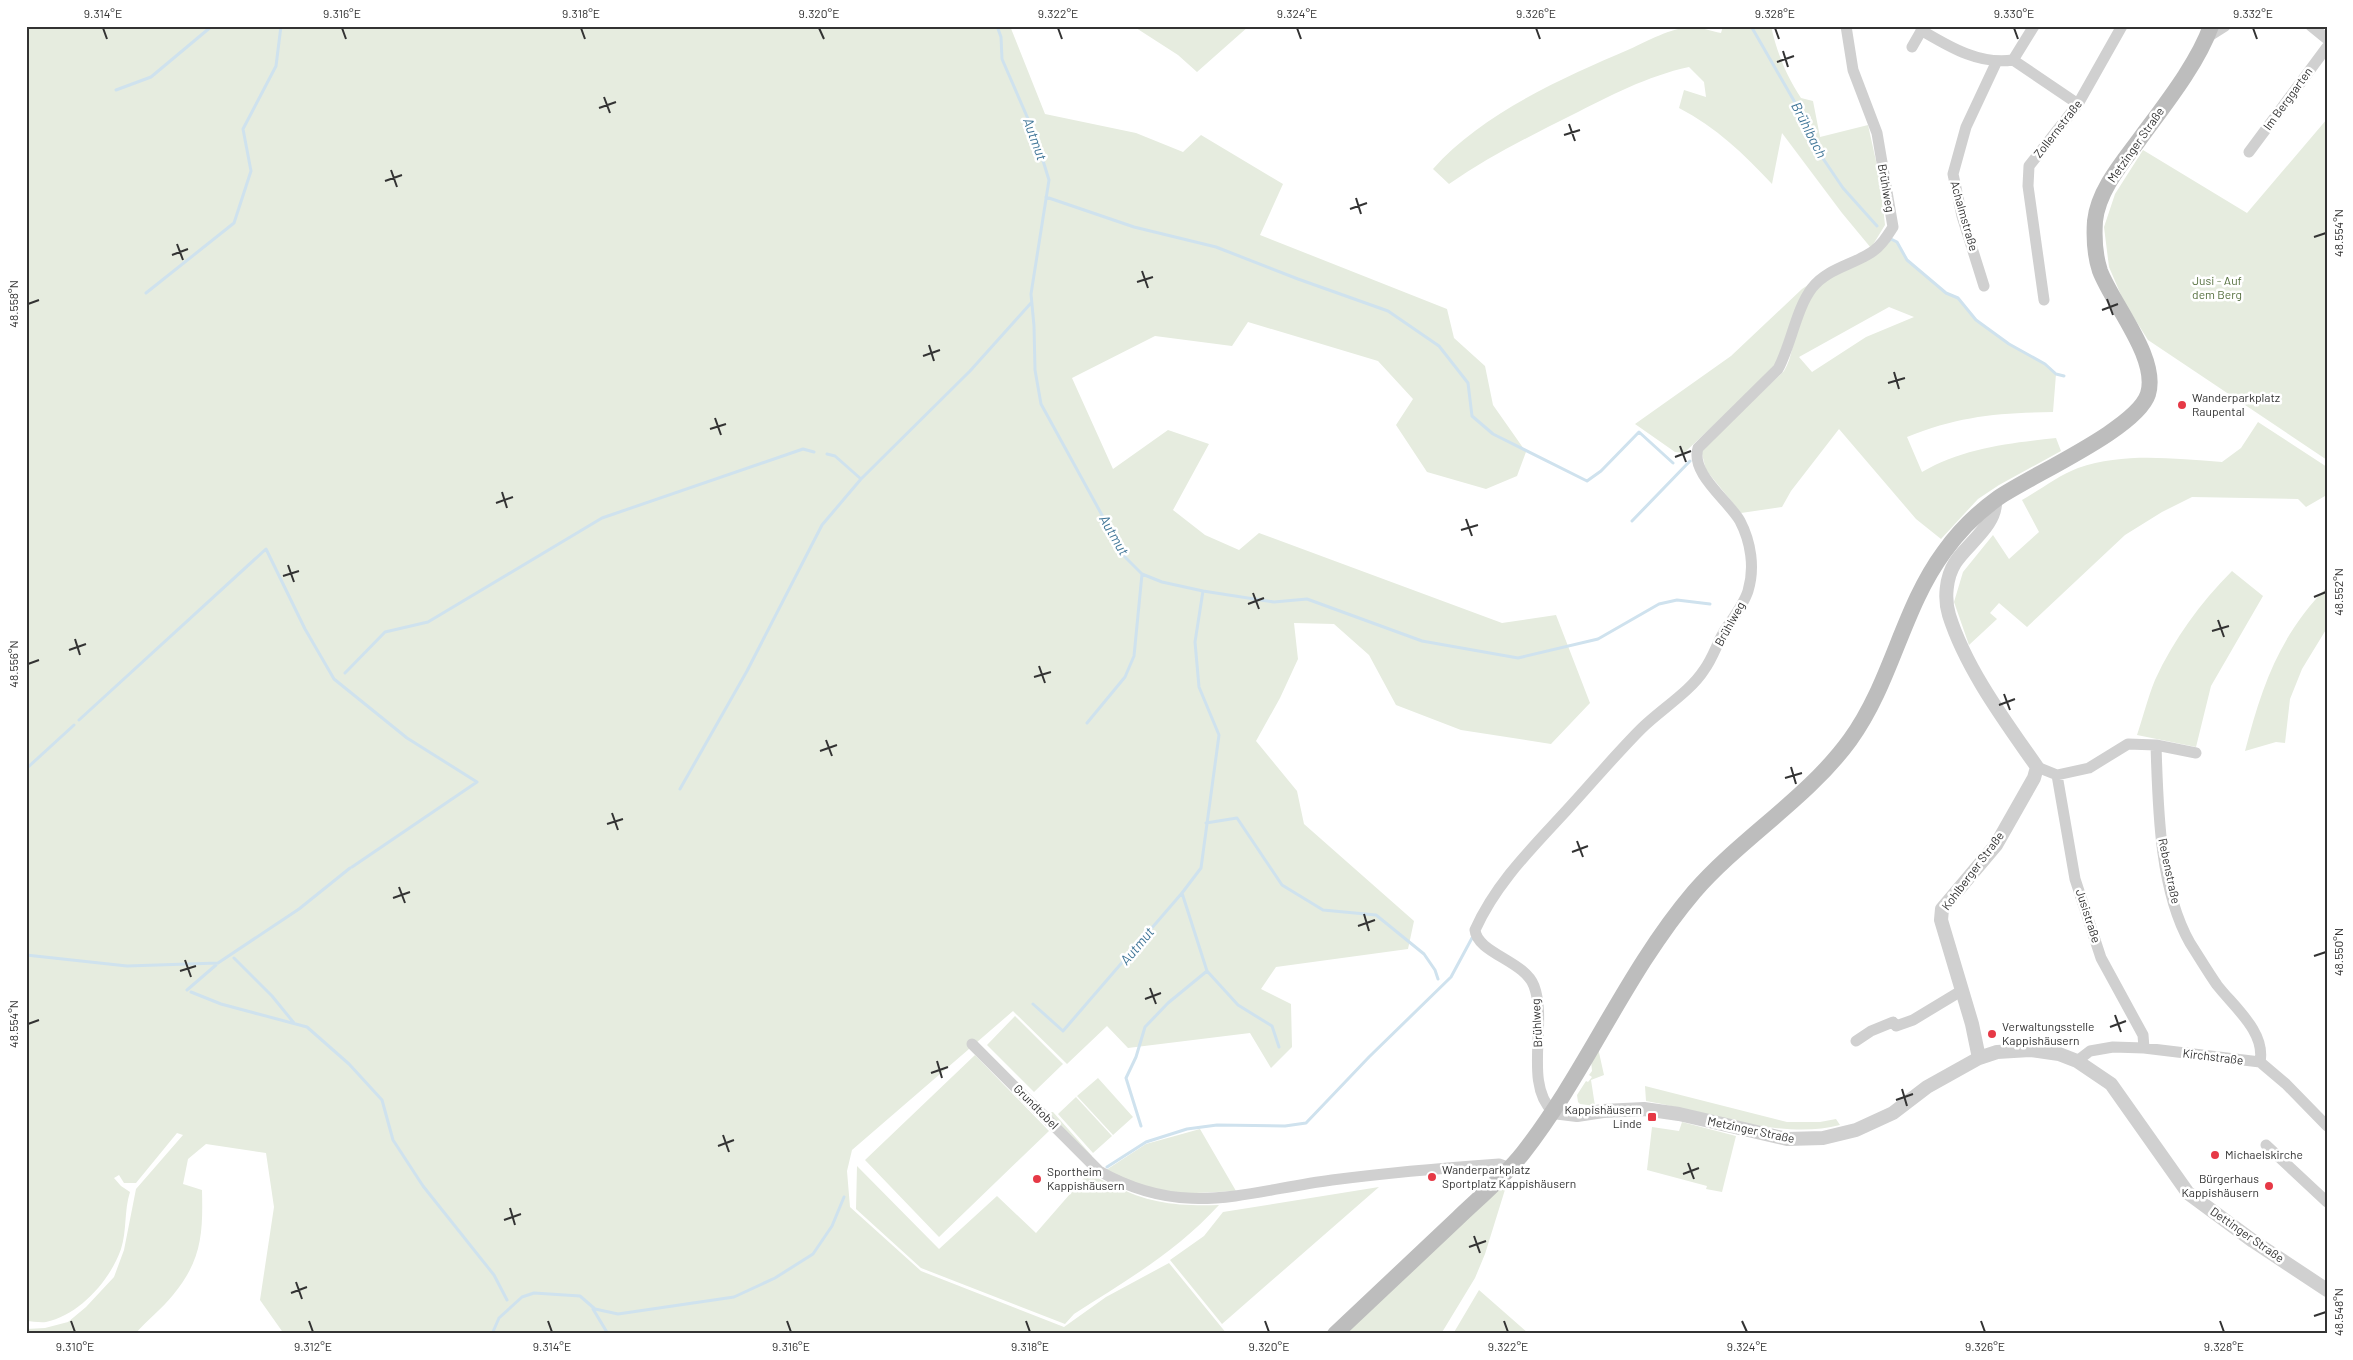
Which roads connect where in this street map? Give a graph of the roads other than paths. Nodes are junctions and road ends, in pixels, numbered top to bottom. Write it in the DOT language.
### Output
graph roads {
  1 [pos="1846,26"];
  2 [pos="2034,26"];
  3 [pos="2122,26"];
  4 [pos="2225,26"];
  5 [pos="2311,26"];
  6 [pos="1922,28"];
  7 [pos="2209,32"];
  8 [pos="2325,33"];
  9 [pos="1912,47"];
  10 [pos="2327,47"];
  11 [pos="2013,60"];
  12 [pos="1996,63"];
  13 [pos="2078,104"];
  14 [pos="2249,152"];
  15 [pos="1984,286"];
  16 [pos="2044,300"];
  17 [pos="1995,500"];
  18 [pos="2156,745"];
  19 [pos="2196,753"];
  20 [pos="2037,767"];
  21 [pos="2057,775"];
  22 [pos="1961,991"];
  23 [pos="1856,1042"];
  24 [pos="972,1044"];
  25 [pos="2144,1048"];
  26 [pos="1979,1058"];
  27 [pos="2077,1061"];
  28 [pos="2260,1062"];
  29 [pos="1553,1112"];
  30 [pos="2327,1126"];
  31 [pos="2266,1145"];
  32 [pos="1510,1168"];
  33 [pos="2327,1202"];
  34 [pos="2327,1290"];
  35 [pos="1335,1334"];
  1 -- 29 [label="street, Brühlweg"];
  2 -- 11 [label="street"];
  3 -- 13 [label="street, Zollernstraße"];
  4 -- 7 [label="street"];
  5 -- 8 [label="street"];
  6 -- 9 [label="street"];
  6 -- 12 [label="street"];
  7 -- 17 [label="main road, Metzinger Straße"];
  10 -- 14 [label="street, Im Berggarten"];
  11 -- 12 [label="street"];
  11 -- 13 [label="street"];
  12 -- 15 [label="street, Achalmstraße"];
  13 -- 16 [label="street, Zollernstraße"];
  17 -- 20 [label="street"];
  17 -- 29 [label="main road, Metzinger Straße"];
  18 -- 19 [label="street"];
  18 -- 21 [label="street"];
  18 -- 28 [label="street, Rebenstraße"];
  20 -- 21 [label="street"];
  20 -- 22 [label="street, Kohlberger Straße"];
  21 -- 25 [label="street, Jusistraße"];
  22 -- 23 [label="street"];
  22 -- 26 [label="street, Kohlberger Straße"];
  24 -- 32 [label="street, Grundtobel"];
  25 -- 27 [label="street, Kirchstraße"];
  25 -- 28 [label="street, Kirchstraße"];
  26 -- 27 [label="street, Metzinger Straße"];
  26 -- 29 [label="street, Metzinger Straße"];
  27 -- 34 [label="street, Dettinger Straße"];
  28 -- 30 [label="street, Kirchstraße"];
  29 -- 32 [label="main road, Metzinger Straße"];
  31 -- 33 [label="street"];
  32 -- 35 [label="main road, Metzinger Straße"];
}
